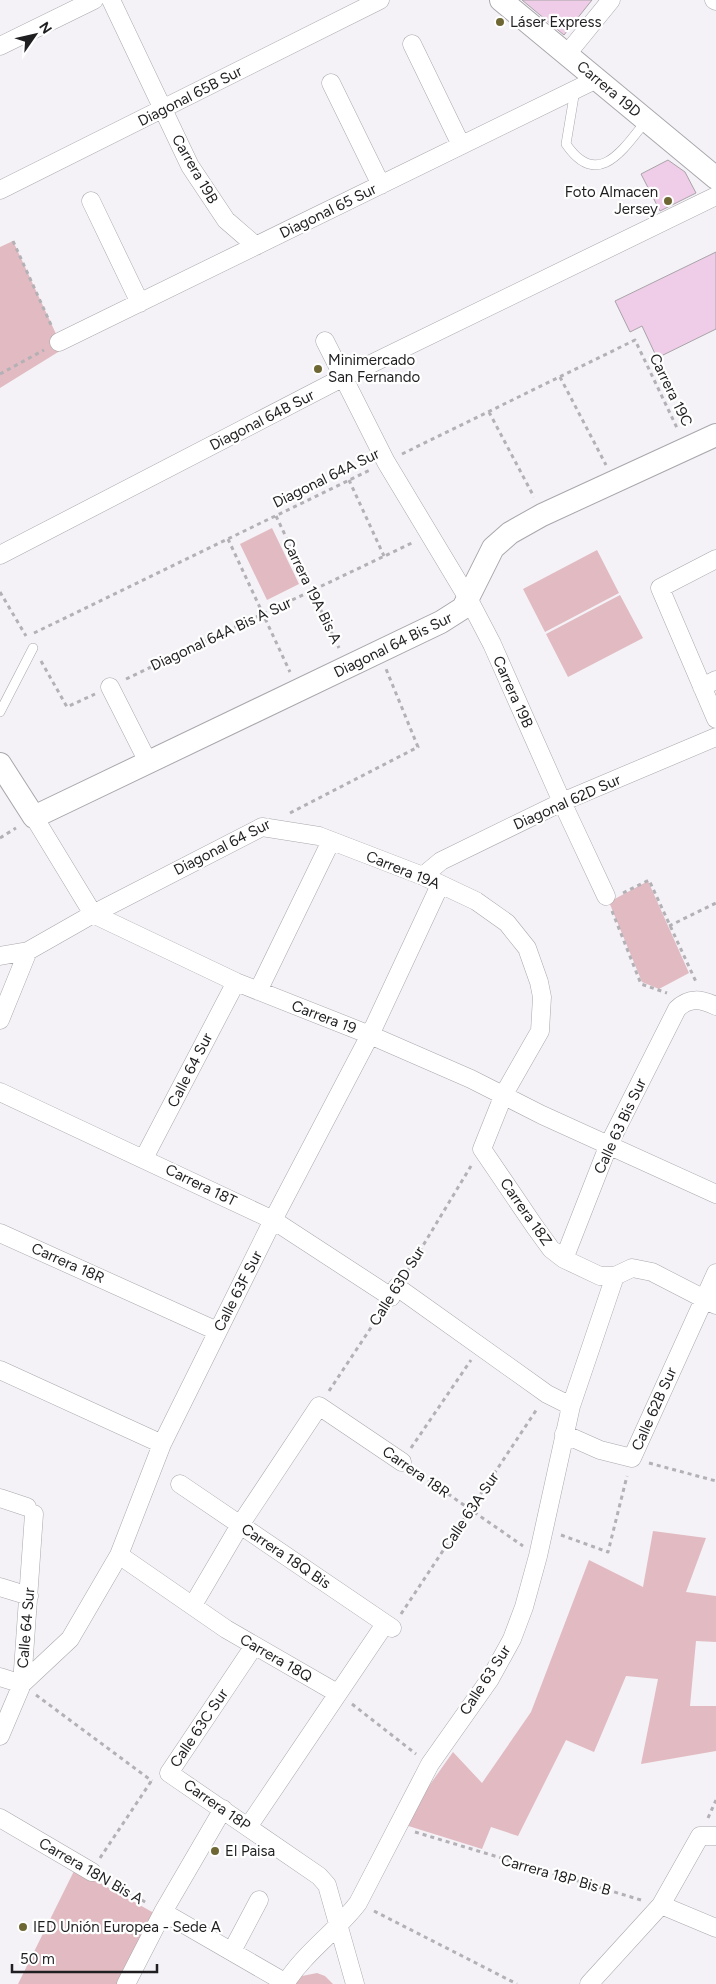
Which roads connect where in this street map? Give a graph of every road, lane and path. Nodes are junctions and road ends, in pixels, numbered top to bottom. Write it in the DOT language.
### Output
graph roads {
  1 [pos="94,0"];
  2 [pos="111,0"];
  3 [pos="380,0"];
  4 [pos="502,0"];
  5 [pos="611,0"];
  6 [pos="412,44"];
  7 [pos="0,46"];
  8 [pos="567,54"];
  9 [pos="597,79"];
  10 [pos="331,83"];
  11 [pos="575,90"];
  12 [pos="162,110"];
  13 [pos="647,121"];
  14 [pos="461,145"];
  15 [pos="716,178"];
  16 [pos="381,185"];
  17 [pos="0,190"];
  18 [pos="716,196"];
  19 [pos="91,201"];
  20 [pos="13,241"];
  21 [pos="256,246"];
  22 [pos="140,303"];
  23 [pos="635,340"];
  24 [pos="325,341"];
  25 [pos="59,342"];
  26 [pos="0,374"];
  27 [pos="560,377"];
  28 [pos="342,378"];
  29 [pos="489,412"];
  30 [pos="716,436"];
  31 [pos="687,449"];
  32 [pos="386,462"];
  33 [pos="349,480"];
  34 [pos="615,482"];
  35 [pos="542,515"];
  36 [pos="276,516"];
  37 [pos="430,535"];
  38 [pos="228,539"];
  39 [pos="0,555"];
  40 [pos="384,556"];
  41 [pos="716,559"];
  42 [pos="312,591"];
  43 [pos="469,600"];
  44 [pos="263,614"];
  45 [pos="26,637"];
  46 [pos="33,648"];
  47 [pos="379,652"];
  48 [pos="348,667"];
  49 [pos="709,684"];
  50 [pos="110,686"];
  51 [pos="299,691"];
  52 [pos="67,707"];
  53 [pos="0,712"];
  54 [pos="716,719"];
  55 [pos="716,737"];
  56 [pos="148,762"];
  57 [pos="0,764"];
  58 [pos="562,802"];
  59 [pos="34,817"];
  60 [pos="262,827"];
  61 [pos="330,841"];
  62 [pos="423,876"];
  63 [pos="440,885"];
  64 [pos="607,898"];
  65 [pos="716,903"];
  66 [pos="93,914"];
  67 [pos="669,926"];
  68 [pos="28,951"];
  69 [pos="0,956"];
  70 [pos="236,982"];
  71 [pos="258,991"];
  72 [pos="703,1002"];
  73 [pos="0,1020"];
  74 [pos="370,1035"];
  75 [pos="0,1092"];
  76 [pos="504,1094"];
  77 [pos="609,1144"];
  78 [pos="482,1149"];
  79 [pos="144,1158"];
  80 [pos="716,1194"];
  81 [pos="273,1220"];
  82 [pos="0,1233"];
  83 [pos="564,1259"];
  84 [pos="716,1273"];
  85 [pos="615,1276"];
  86 [pos="394,1292"];
  87 [pos="710,1302"];
  88 [pos="217,1331"];
  89 [pos="480,1347"];
  90 [pos="0,1370"];
  91 [pos="547,1394"];
  92 [pos="319,1406"];
  93 [pos="571,1406"];
  94 [pos="564,1434"];
  95 [pos="162,1444"];
  96 [pos="632,1458"];
  97 [pos="402,1462"];
  98 [pos="716,1481"];
  99 [pos="180,1484"];
  100 [pos="0,1498"];
  101 [pos="471,1510"];
  102 [pos="240,1525"];
  103 [pos="544,1530"];
  104 [pos="119,1555"];
  105 [pos="538,1556"];
  106 [pos="0,1587"];
  107 [pos="29,1596"];
  108 [pos="193,1605"];
  109 [pos="388,1626"];
  110 [pos="254,1646"];
  111 [pos="0,1677"];
  112 [pos="22,1684"];
  113 [pos="337,1693"];
  114 [pos="0,1736"];
  115 [pos="430,1764"];
  116 [pos="169,1772"];
  117 [pos="152,1781"];
  118 [pos="223,1809"];
  119 [pos="0,1818"];
  120 [pos="248,1827"];
  121 [pos="395,1828"];
  122 [pos="716,1836"];
  123 [pos="92,1872"];
  124 [pos="259,1900"];
  125 [pos="358,1902"];
  126 [pos="661,1905"];
  127 [pos="163,1912"];
  128 [pos="340,1924"];
  129 [pos="716,1928"];
  130 [pos="232,1951"];
  131 [pos="286,1983"];
  132 [pos="126,1984"];
  133 [pos="355,1984"];
  134 [pos="517,1984"];
  135 [pos="589,1984"];
  1 -- 7 [label="street"];
  2 -- 12 [label="street, Carrera 19B"];
  3 -- 12 [label="street, Diagonal 65B Sur"];
  4 -- 8 [label="street, Carrera 19D"];
  5 -- 8 [label="street"];
  6 -- 14 [label="street"];
  8 -- 9 [label="street, Carrera 19D"];
  9 -- 11 [label="street, Diagonal 65 Sur"];
  9 -- 13 [label="street, Carrera 19D"];
  10 -- 16 [label="street"];
  11 -- 13 [label="lane"];
  11 -- 14 [label="street, Diagonal 65 Sur"];
  12 -- 17 [label="street, Diagonal 65B Sur"];
  12 -- 21 [label="street, Carrera 19B"];
  13 -- 15 [label="street, Carrera 19D"];
  14 -- 16 [label="street, Diagonal 65 Sur"];
  16 -- 21 [label="street, Diagonal 65 Sur"];
  18 -- 28 [label="street, Diagonal 64B Sur"];
  19 -- 22 [label="street"];
  20 -- 25 [label="path"];
  21 -- 22 [label="street, Diagonal 65 Sur"];
  22 -- 25 [label="street, Diagonal 65 Sur"];
  23 -- 27 [label="path, Diagonal 64A Sur"];
  23 -- 31 [label="path, Carrera 19C"];
  24 -- 28 [label="street, Carrera 19B"];
  25 -- 26 [label="path"];
  27 -- 29 [label="path, Diagonal 64A Sur"];
  27 -- 34 [label="path"];
  28 -- 32 [label="street, Carrera 19B"];
  28 -- 39 [label="street, Diagonal 64B Sur"];
  29 -- 32 [label="path, Diagonal 64A Sur"];
  29 -- 35 [label="path"];
  30 -- 31 [label="street, Diagonal 64 Bis Sur"];
  31 -- 34 [label="street, Diagonal 64 Bis Sur"];
  32 -- 33 [label="path, Diagonal 64A Sur"];
  32 -- 37 [label="street, Carrera 19B"];
  33 -- 36 [label="path, Diagonal 64A Sur"];
  33 -- 40 [label="path"];
  34 -- 35 [label="street, Diagonal 64 Bis Sur"];
  35 -- 43 [label="street, Diagonal 64 Bis Sur"];
  36 -- 38 [label="path, Diagonal 64A Sur"];
  36 -- 42 [label="path, Carrera 19A Bis A"];
  37 -- 40 [label="path, Diagonal 64A Bis A Sur"];
  37 -- 43 [label="street, Carrera 19B"];
  38 -- 44 [label="path"];
  38 -- 45 [label="path, Diagonal 64A Sur"];
  40 -- 42 [label="path, Diagonal 64A Bis A Sur"];
  41 -- 49 [label="street"];
  42 -- 44 [label="path, Diagonal 64A Bis A Sur"];
  42 -- 48 [label="path, Carrera 19A Bis A"];
  43 -- 47 [label="street, Diagonal 64 Bis Sur"];
  43 -- 58 [label="street, Carrera 19B"];
  44 -- 50 [label="path, Diagonal 64A Bis A Sur"];
  44 -- 51 [label="path"];
  46 -- 53 [label="lane"];
  47 -- 48 [label="street, Diagonal 64 Bis Sur"];
  47 -- 60 [label="path, Diagonal 64 Sur"];
  48 -- 51 [label="street, Diagonal 64 Bis Sur"];
  49 -- 54 [label="street"];
  50 -- 52 [label="path, Diagonal 64A Bis A Sur"];
  50 -- 56 [label="street"];
  51 -- 56 [label="street, Diagonal 64 Bis Sur"];
  55 -- 58 [label="street, Diagonal 62D Sur"];
  56 -- 59 [label="street, Diagonal 64 Bis Sur"];
  57 -- 59 [label="street"];
  58 -- 62 [label="street, Diagonal 62D Sur"];
  58 -- 64 [label="street, Carrera 19B"];
  59 -- 66 [label="street"];
  60 -- 61 [label="street, Carrera 19A"];
  60 -- 66 [label="street, Diagonal 64 Sur"];
  61 -- 62 [label="street, Carrera 19A"];
  61 -- 71 [label="street"];
  62 -- 63 [label="street, Carrera 19A"];
  63 -- 74 [label="street, Calle 63F Sur"];
  63 -- 76 [label="street, Carrera 19A"];
  64 -- 67 [label="path"];
  64 -- 72 [label="path"];
  65 -- 67 [label="path"];
  66 -- 68 [label="street, Diagonal 64 Sur"];
  66 -- 70 [label="street, Carrera 19"];
  67 -- 72 [label="path"];
  68 -- 69 [label="street, Diagonal 64 Sur"];
  68 -- 73 [label="street"];
  70 -- 71 [label="street, Carrera 19"];
  70 -- 79 [label="street, Calle 64 Sur"];
  71 -- 74 [label="street, Carrera 19"];
  72 -- 77 [label="street, Calle 63 Bis Sur"];
  74 -- 76 [label="street, Carrera 19"];
  74 -- 81 [label="street, Calle 63F Sur"];
  75 -- 79 [label="street, Carrera 18T"];
  76 -- 77 [label="street, Carrera 19"];
  76 -- 78 [label="street"];
  77 -- 80 [label="street, Carrera 19"];
  77 -- 83 [label="street, Calle 63 Bis Sur"];
  78 -- 83 [label="street, Carrera 18Z"];
  78 -- 86 [label="path, Calle 63D Sur"];
  79 -- 81 [label="street, Carrera 18T"];
  81 -- 86 [label="street, Carrera 18T"];
  81 -- 88 [label="street, Calle 63F Sur"];
  82 -- 88 [label="street, Carrera 18R"];
  83 -- 85 [label="street, Carrera 18Z"];
  84 -- 87 [label="street, Calle 62B Sur"];
  85 -- 87 [label="street, Carrera 18Z"];
  85 -- 93 [label="street, Calle 63 Sur"];
  86 -- 89 [label="street, Carrera 18T"];
  86 -- 92 [label="path, Calle 63D Sur"];
  87 -- 96 [label="street, Calle 62B Sur"];
  88 -- 95 [label="street, Calle 63F Sur"];
  89 -- 91 [label="street, Carrera 18T"];
  89 -- 97 [label="path"];
  90 -- 95 [label="street"];
  91 -- 93 [label="street, Carrera 18T"];
  91 -- 101 [label="path, Calle 63A Sur"];
  92 -- 97 [label="street, Carrera 18R"];
  92 -- 102 [label="street"];
  93 -- 94 [label="street, Calle 63 Sur"];
  94 -- 96 [label="street"];
  94 -- 103 [label="street, Calle 63 Sur"];
  95 -- 104 [label="street, Calle 63F Sur"];
  96 -- 98 [label="path"];
  96 -- 103 [label="path, Calle 62B Sur"];
  97 -- 101 [label="path, Carrera 18R"];
  99 -- 102 [label="street, Carrera 18Q Bis"];
  100 -- 107 [label="street, Calle 64 Sur"];
  101 -- 105 [label="path, Carrera 18R"];
  101 -- 109 [label="path, Calle 63A Sur"];
  102 -- 108 [label="street"];
  102 -- 109 [label="street, Carrera 18Q Bis"];
  103 -- 105 [label="street, Calle 63 Sur"];
  104 -- 108 [label="street, Carrera 18Q"];
  104 -- 112 [label="street, Calle 63F Sur"];
  105 -- 115 [label="street, Calle 63 Sur"];
  106 -- 107 [label="street"];
  107 -- 112 [label="street, Calle 64 Sur"];
  108 -- 110 [label="street, Carrera 18Q"];
  109 -- 113 [label="street"];
  110 -- 113 [label="street, Carrera 18Q"];
  110 -- 116 [label="street, Calle 63C Sur"];
  111 -- 112 [label="street"];
  112 -- 114 [label="street, Calle 64 Sur"];
  112 -- 117 [label="path"];
  113 -- 115 [label="path"];
  113 -- 120 [label="street"];
  115 -- 121 [label="street, Calle 63 Sur"];
  116 -- 117 [label="path, Calle 63C Sur"];
  116 -- 118 [label="street, Carrera 18P"];
  117 -- 123 [label="path, Calle 63C Sur"];
  118 -- 120 [label="street, Carrera 18P"];
  118 -- 127 [label="street"];
  119 -- 123 [label="street, Carrera 18N Bis A"];
  120 -- 128 [label="street, Carrera 18P"];
  121 -- 125 [label="street, Calle 63 Sur"];
  121 -- 126 [label="path, Carrera 18P Bis B"];
  122 -- 126 [label="street"];
  123 -- 127 [label="path, Carrera 18N Bis A"];
  124 -- 130 [label="street"];
  125 -- 128 [label="street, Calle 63 Sur"];
  125 -- 134 [label="path"];
  126 -- 129 [label="street"];
  126 -- 135 [label="street"];
  127 -- 130 [label="street"];
  127 -- 132 [label="street"];
  128 -- 131 [label="street, Calle 63 Sur"];
  128 -- 133 [label="street, Carrera 18P"];
  130 -- 131 [label="street"];
}
